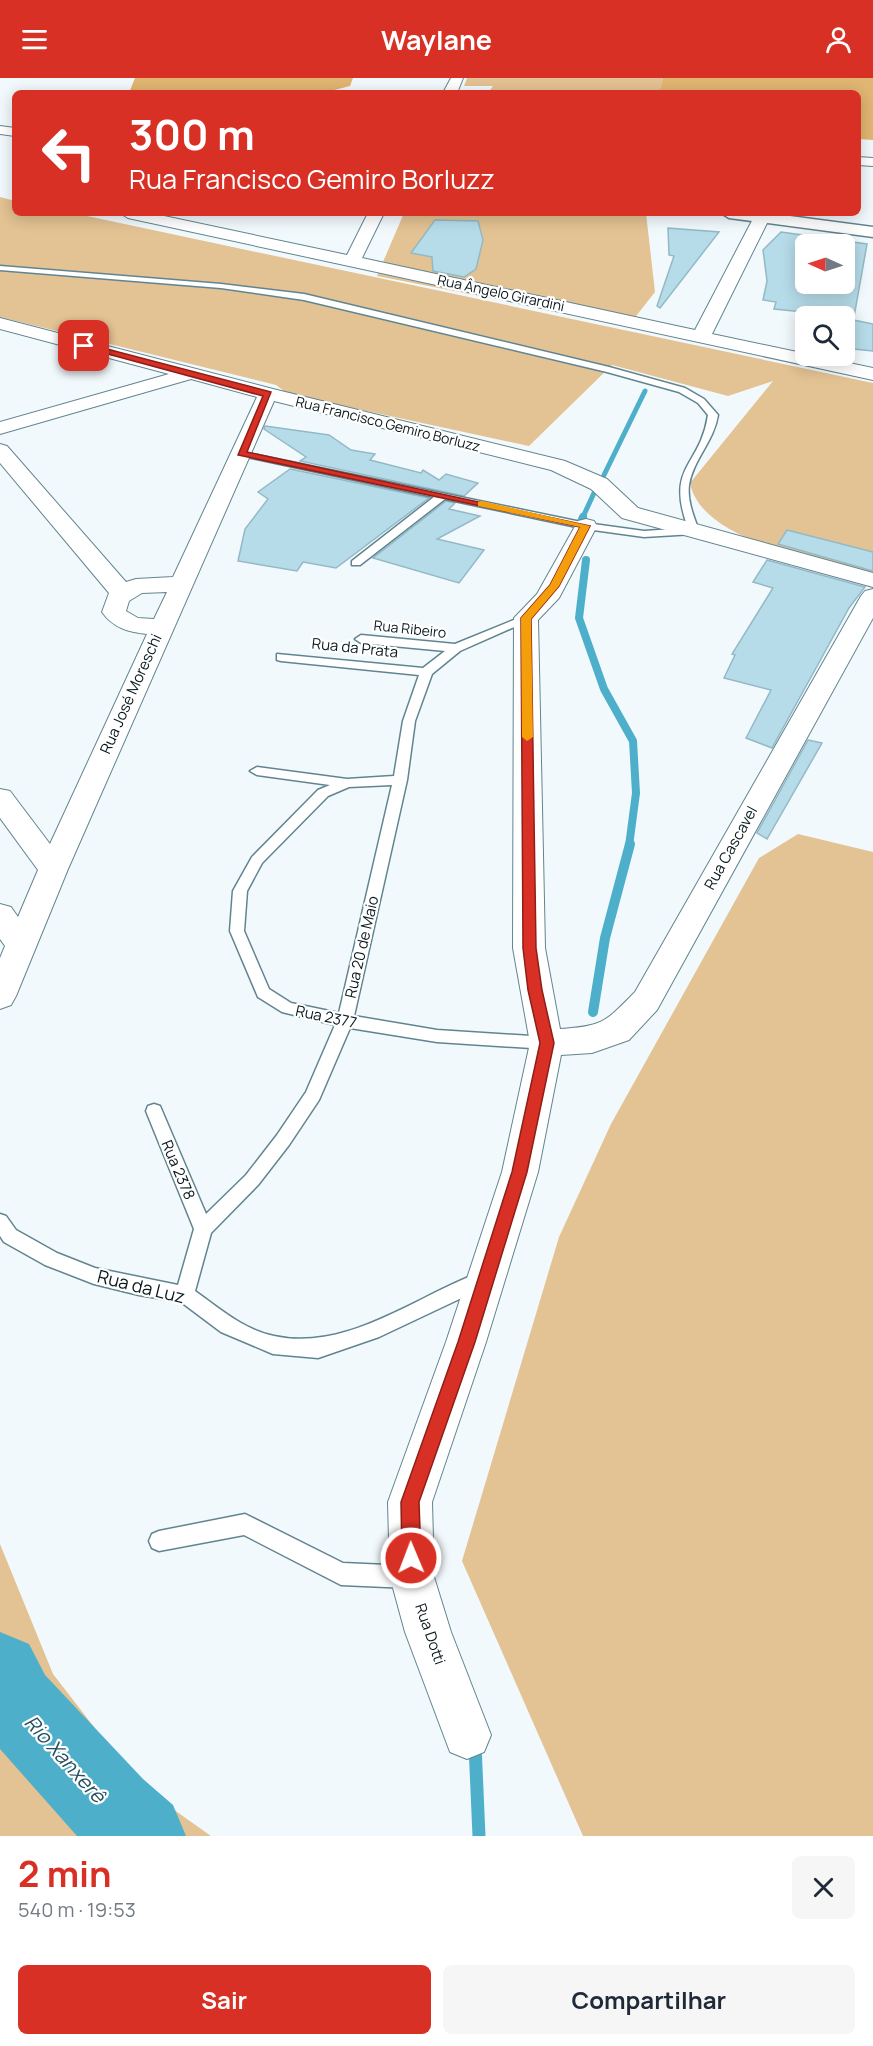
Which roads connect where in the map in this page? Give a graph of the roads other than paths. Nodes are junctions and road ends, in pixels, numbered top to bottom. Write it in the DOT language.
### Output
graph roads {
  1 [pos="142,216"];
  2 [pos="374,216"];
  3 [pos="762,216"];
  4 [pos="770,216"];
  5 [pos="873,231"];
  6 [pos="352,261"];
  7 [pos="0,268"];
  8 [pos="0,323"];
  9 [pos="701,337"];
  10 [pos="190,374"];
  11 [pos="873,374"];
  12 [pos="268,394"];
  13 [pos="0,428"];
  14 [pos="0,450"];
  15 [pos="242,453"];
  16 [pos="442,496"];
  17 [pos="586,526"];
  18 [pos="694,531"];
  19 [pos="356,563"];
  20 [pos="873,580"];
  21 [pos="181,584"];
  22 [pos="123,593"];
  23 [pos="873,596"];
  24 [pos="526,618"];
  25 [pos="161,627"];
  26 [pos="362,639"];
  27 [pos="456,648"];
  28 [pos="281,657"];
  29 [pos="426,672"];
  30 [pos="257,771"];
  31 [pos="400,780"];
  32 [pos="347,783"];
  33 [pos="0,798"];
  34 [pos="53,869"];
  35 [pos="0,915"];
  36 [pos="21,945"];
  37 [pos="0,996"];
  38 [pos="345,1021"];
  39 [pos="547,1043"];
  40 [pos="154,1111"];
  41 [pos="0,1222"];
  42 [pos="203,1228"];
  43 [pos="486,1278"];
  44 [pos="185,1294"];
  45 [pos="159,1541"];
  46 [pos="412,1577"];
  47 [pos="467,1735"];
  1 -- 6 [label="street, Rua Ângelo Girardini"];
  2 -- 6 [label="street"];
  3 -- 9 [label="street"];
  4 -- 5 [label="street"];
  6 -- 9 [label="street, Rua Ângelo Girardini"];
  7 -- 18 [label="lane"];
  8 -- 10 [label="street, Rua Francisco Gemiro Borluzz"];
  9 -- 11 [label="street, Rua Ângelo Girardini"];
  10 -- 12 [label="street, Rua Francisco Gemiro Borluzz"];
  10 -- 13 [label="street"];
  12 -- 15 [label="street, Rua José Moreschi"];
  12 -- 18 [label="street, Rua Francisco Gemiro Borluzz"];
  14 -- 22 [label="street"];
  15 -- 16 [label="lane, Rua Francisco Gemiro Borluzz"];
  15 -- 21 [label="street, Rua José Moreschi"];
  16 -- 17 [label="lane, Rua Francisco Gemiro Borluzz"];
  16 -- 19 [label="lane"];
  17 -- 18 [label="lane, Rua Francisco Gemiro Borluzz"];
  17 -- 24 [label="street"];
  18 -- 20 [label="street, Rua Francisco Gemiro Borluzz"];
  21 -- 22 [label="street"];
  21 -- 25 [label="street, Rua José Moreschi"];
  22 -- 25 [label="street"];
  23 -- 39 [label="street, Rua Cascavel"];
  24 -- 27 [label="lane"];
  24 -- 39 [label="street, Rua Dotti"];
  25 -- 34 [label="street, Rua José Moreschi"];
  26 -- 27 [label="lane, Rua Ribeiro"];
  27 -- 29 [label="lane"];
  28 -- 29 [label="lane, Rua da Prata"];
  29 -- 31 [label="lane, Rua 20 de Maio"];
  30 -- 32 [label="lane"];
  31 -- 32 [label="lane"];
  31 -- 38 [label="lane, Rua 20 de Maio"];
  32 -- 38 [label="lane, Rua 2377"];
  33 -- 34 [label="street"];
  34 -- 36 [label="street, Rua José Moreschi"];
  35 -- 36 [label="street"];
  36 -- 37 [label="street, Rua José Moreschi"];
  38 -- 39 [label="lane, Rua 2377"];
  38 -- 42 [label="lane, Rua 20 de Maio"];
  39 -- 43 [label="street, Rua Dotti"];
  40 -- 42 [label="lane, Rua 2378"];
  41 -- 44 [label="lane, Rua da Luz"];
  42 -- 44 [label="lane"];
  43 -- 44 [label="lane, Rua da Luz"];
  43 -- 46 [label="street, Rua Dotti"];
  45 -- 46 [label="lane"];
  46 -- 47 [label="street, Rua Dotti"];
}
